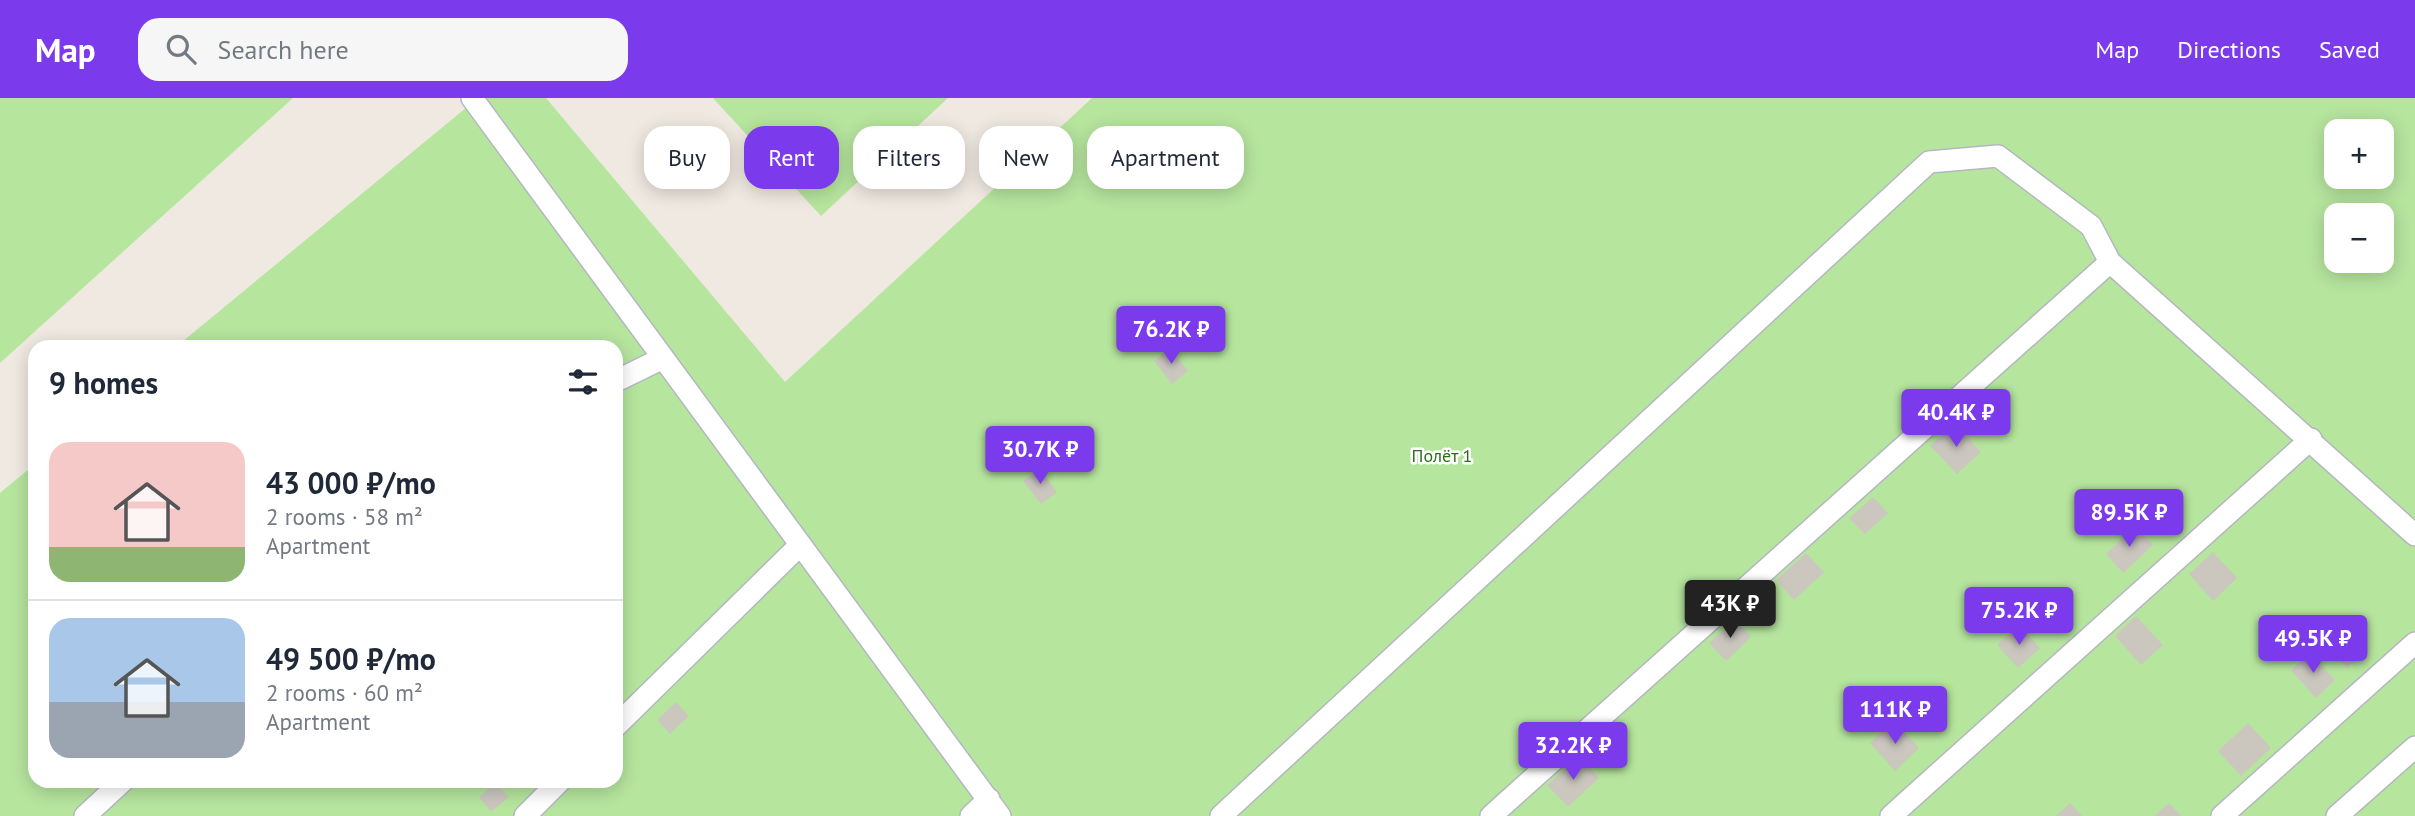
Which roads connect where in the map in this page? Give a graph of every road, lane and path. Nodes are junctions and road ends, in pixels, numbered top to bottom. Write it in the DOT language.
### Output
graph roads {
  1 [pos="472,98"];
  2 [pos="2110,262"];
  3 [pos="663,358"];
  4 [pos="623,378"];
  5 [pos="2311,439"];
  6 [pos="2415,535"];
  7 [pos="800,545"];
  8 [pos="2415,643"];
  9 [pos="623,719"];
  10 [pos="2415,747"];
  11 [pos="115,788"];
  12 [pos="553,788"];
  13 [pos="994,808"];
  14 [pos="85,816"];
  15 [pos="525,816"];
  16 [pos="971,816"];
  17 [pos="1221,816"];
  18 [pos="1491,816"];
  19 [pos="1892,816"];
  20 [pos="2222,816"];
  21 [pos="2337,816"];
  1 -- 3 [label="lane"];
  2 -- 5 [label="lane"];
  2 -- 17 [label="lane"];
  2 -- 18 [label="lane"];
  3 -- 4 [label="lane"];
  3 -- 7 [label="lane"];
  5 -- 6 [label="lane"];
  5 -- 19 [label="lane"];
  7 -- 9 [label="lane"];
  7 -- 13 [label="lane"];
  8 -- 20 [label="lane"];
  10 -- 21 [label="lane"];
  11 -- 14 [label="lane"];
  12 -- 15 [label="lane"];
  13 -- 16 [label="lane"];
}
